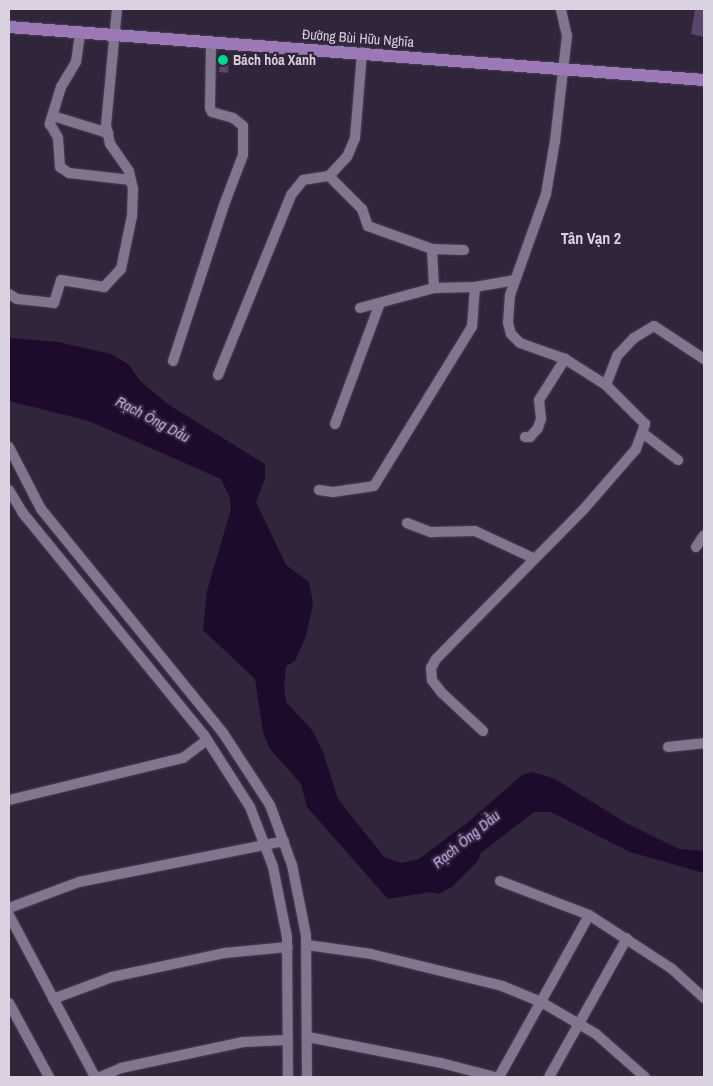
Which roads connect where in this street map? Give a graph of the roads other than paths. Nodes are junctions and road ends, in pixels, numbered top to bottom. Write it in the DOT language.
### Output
graph roads {
  1 [pos="117,9"];
  2 [pos="561,9"];
  3 [pos="9,26"];
  4 [pos="80,34"];
  5 [pos="117,36"];
  6 [pos="211,43"];
  7 [pos="362,52"];
  8 [pos="565,69"];
  9 [pos="704,80"];
  10 [pos="53,116"];
  11 [pos="108,133"];
  12 [pos="328,176"];
  13 [pos="131,180"];
  14 [pos="432,249"];
  15 [pos="464,250"];
  16 [pos="515,280"];
  17 [pos="474,287"];
  18 [pos="434,288"];
  19 [pos="9,294"];
  20 [pos="380,303"];
  21 [pos="360,308"];
  22 [pos="565,359"];
  23 [pos="704,359"];
  24 [pos="173,361"];
  25 [pos="218,375"];
  26 [pos="606,384"];
  27 [pos="335,424"];
  28 [pos="644,434"];
  29 [pos="525,437"];
  30 [pos="9,447"];
  31 [pos="678,460"];
  32 [pos="9,490"];
  33 [pos="319,490"];
  34 [pos="407,524"];
  35 [pos="704,535"];
  36 [pos="65,538"];
  37 [pos="696,547"];
  38 [pos="53,550"];
  39 [pos="534,558"];
  40 [pos="483,731"];
  41 [pos="207,740"];
  42 [pos="704,743"];
  43 [pos="668,747"];
  44 [pos="9,800"];
  45 [pos="284,841"];
  46 [pos="265,845"];
  47 [pos="500,881"];
  48 [pos="9,908"];
  49 [pos="9,915"];
  50 [pos="589,915"];
  51 [pos="627,938"];
  52 [pos="307,945"];
  53 [pos="288,947"];
  54 [pos="704,998"];
  55 [pos="53,999"];
  56 [pos="541,1002"];
  57 [pos="9,1003"];
  58 [pos="12,1019"];
  59 [pos="579,1023"];
  60 [pos="308,1037"];
  61 [pos="288,1040"];
  62 [pos="49,1077"];
  63 [pos="95,1077"];
  64 [pos="100,1077"];
  65 [pos="288,1077"];
  66 [pos="307,1077"];
  67 [pos="497,1077"];
  68 [pos="549,1077"];
  69 [pos="645,1077"];
  1 -- 5 [label="street"];
  2 -- 8 [label="street"];
  3 -- 4 [label="main road, Đường Bùi Hữu Nghĩa"];
  4 -- 5 [label="main road, Đường Bùi Hữu Nghĩa"];
  4 -- 10 [label="street"];
  5 -- 6 [label="main road, Đường Bùi Hữu Nghĩa"];
  5 -- 11 [label="street"];
  6 -- 7 [label="main road, Đường Bùi Hữu Nghĩa"];
  6 -- 24 [label="street"];
  7 -- 8 [label="main road, Đường Bùi Hữu Nghĩa"];
  7 -- 12 [label="street"];
  8 -- 9 [label="main road, Đường Bùi Hữu Nghĩa"];
  8 -- 16 [label="street"];
  10 -- 11 [label="street"];
  10 -- 13 [label="street"];
  11 -- 13 [label="street"];
  12 -- 14 [label="street"];
  12 -- 25 [label="street"];
  13 -- 19 [label="street"];
  14 -- 15 [label="street"];
  14 -- 18 [label="street"];
  16 -- 17 [label="street"];
  16 -- 22 [label="street"];
  17 -- 18 [label="street"];
  17 -- 33 [label="street"];
  18 -- 20 [label="street"];
  20 -- 21 [label="street"];
  20 -- 27 [label="street"];
  22 -- 26 [label="street"];
  22 -- 29 [label="street"];
  23 -- 26 [label="street"];
  26 -- 28 [label="street"];
  28 -- 31 [label="street"];
  28 -- 39 [label="street"];
  30 -- 36 [label="street"];
  32 -- 38 [label="street"];
  34 -- 39 [label="street"];
  35 -- 37 [label="street"];
  36 -- 38 [label="street"];
  36 -- 45 [label="street"];
  38 -- 41 [label="street"];
  39 -- 40 [label="street"];
  41 -- 44 [label="street"];
  41 -- 46 [label="street"];
  42 -- 43 [label="street"];
  45 -- 46 [label="street"];
  45 -- 52 [label="street"];
  46 -- 48 [label="street"];
  46 -- 53 [label="street"];
  47 -- 50 [label="street"];
  49 -- 55 [label="street"];
  50 -- 51 [label="street"];
  50 -- 56 [label="street"];
  51 -- 54 [label="street"];
  51 -- 59 [label="street"];
  52 -- 56 [label="street"];
  52 -- 60 [label="street"];
  53 -- 55 [label="street"];
  53 -- 61 [label="street"];
  55 -- 63 [label="street"];
  56 -- 59 [label="street"];
  56 -- 67 [label="street"];
  57 -- 58 [label="street"];
  58 -- 62 [label="street"];
  59 -- 68 [label="street"];
  59 -- 69 [label="street"];
  60 -- 66 [label="street"];
  60 -- 67 [label="street"];
  61 -- 64 [label="street"];
  61 -- 65 [label="street"];
}
